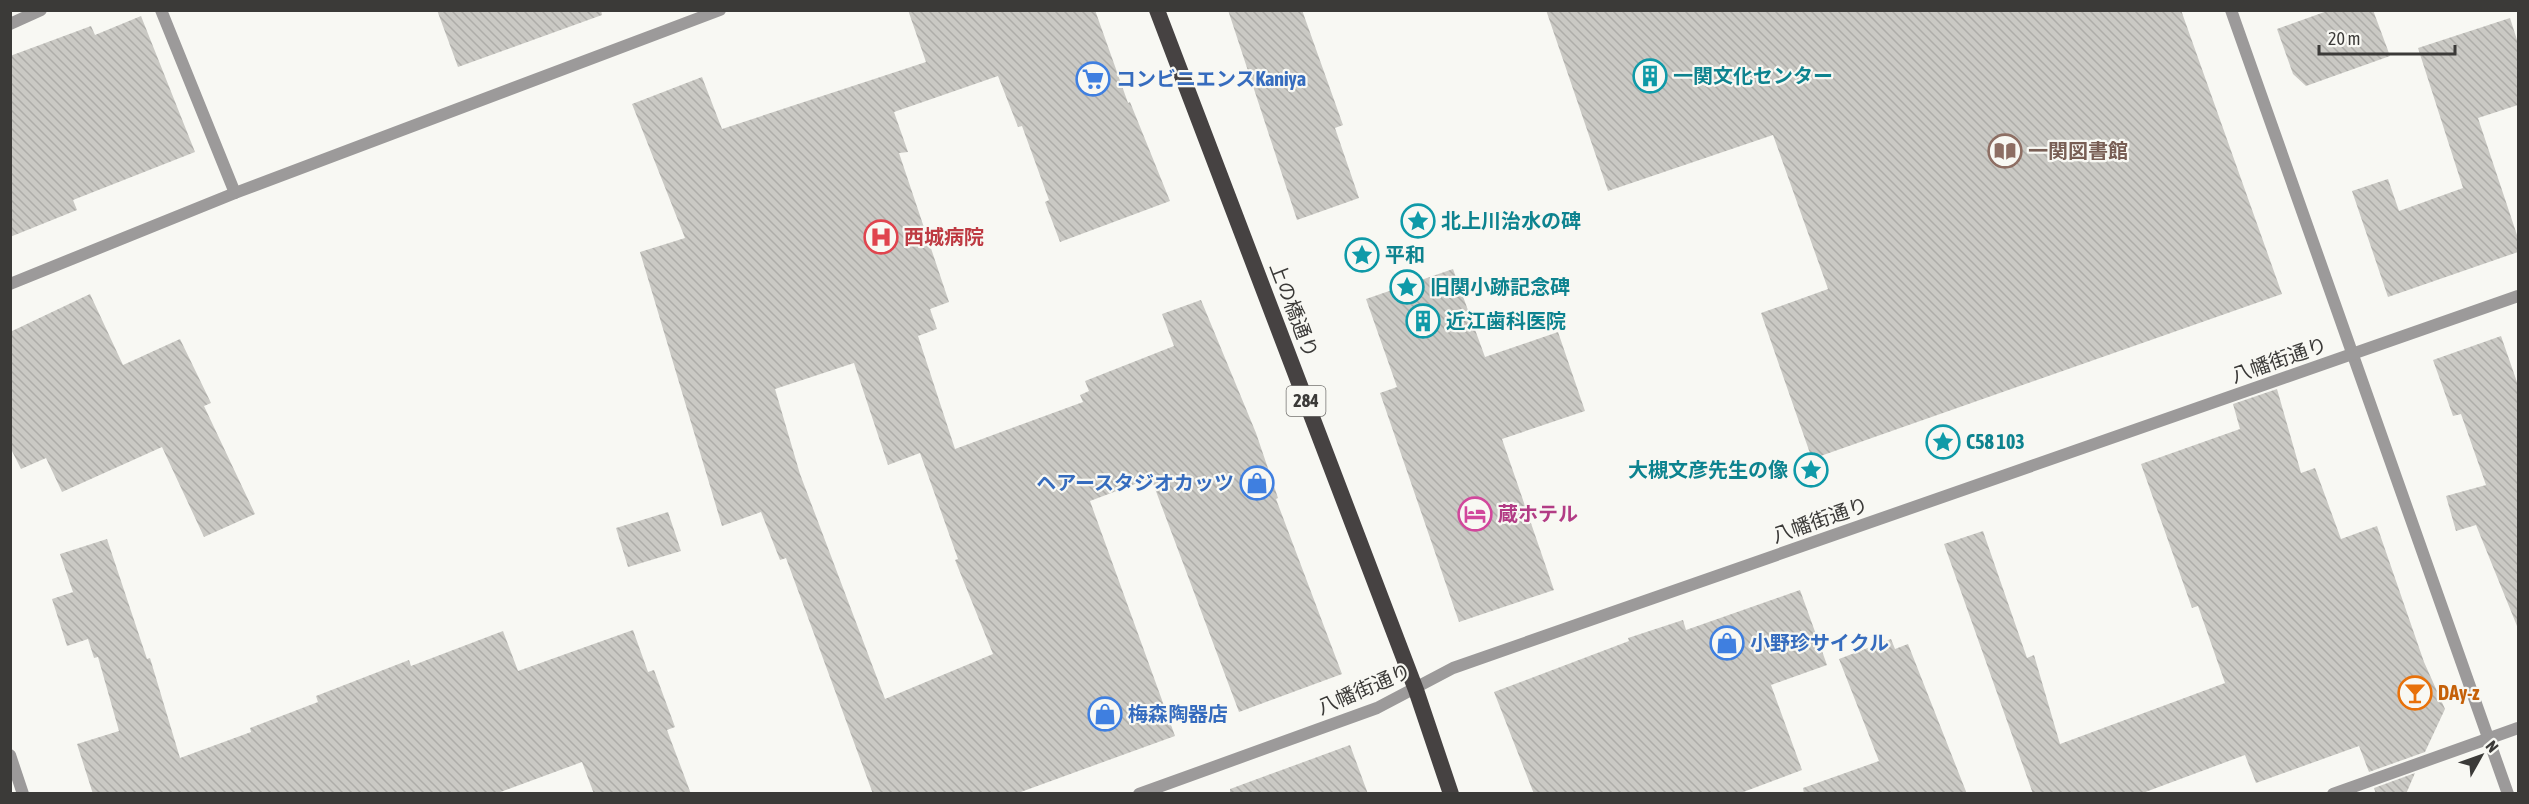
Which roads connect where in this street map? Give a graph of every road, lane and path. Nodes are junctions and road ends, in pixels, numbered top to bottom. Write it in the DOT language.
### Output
graph roads {
  1 [pos="41,10"];
  2 [pos="161,10"];
  3 [pos="720,10"];
  4 [pos="1157,10"];
  5 [pos="2231,10"];
  6 [pos="10,24"];
  7 [pos="235,193"];
  8 [pos="10,284"];
  9 [pos="2518,296"];
  10 [pos="2352,356"];
  11 [pos="1416,690"];
  12 [pos="2518,729"];
  13 [pos="2489,739"];
  14 [pos="10,755"];
  15 [pos="23,794"];
  16 [pos="1139,794"];
  17 [pos="1451,794"];
  18 [pos="2333,794"];
  19 [pos="2508,794"];
  1 -- 6 [label="street"];
  2 -- 7 [label="street"];
  3 -- 7 [label="street"];
  4 -- 11 [label="highway, 上の橋通り / 284"];
  5 -- 10 [label="street"];
  7 -- 8 [label="street"];
  9 -- 10 [label="street, 八幡街通り"];
  10 -- 11 [label="street, 八幡街通り"];
  10 -- 13 [label="street"];
  11 -- 16 [label="street, 八幡街通り"];
  11 -- 17 [label="highway, 上の橋通り / 284"];
  12 -- 13 [label="street"];
  13 -- 18 [label="street"];
  13 -- 19 [label="street"];
  14 -- 15 [label="street"];
}
